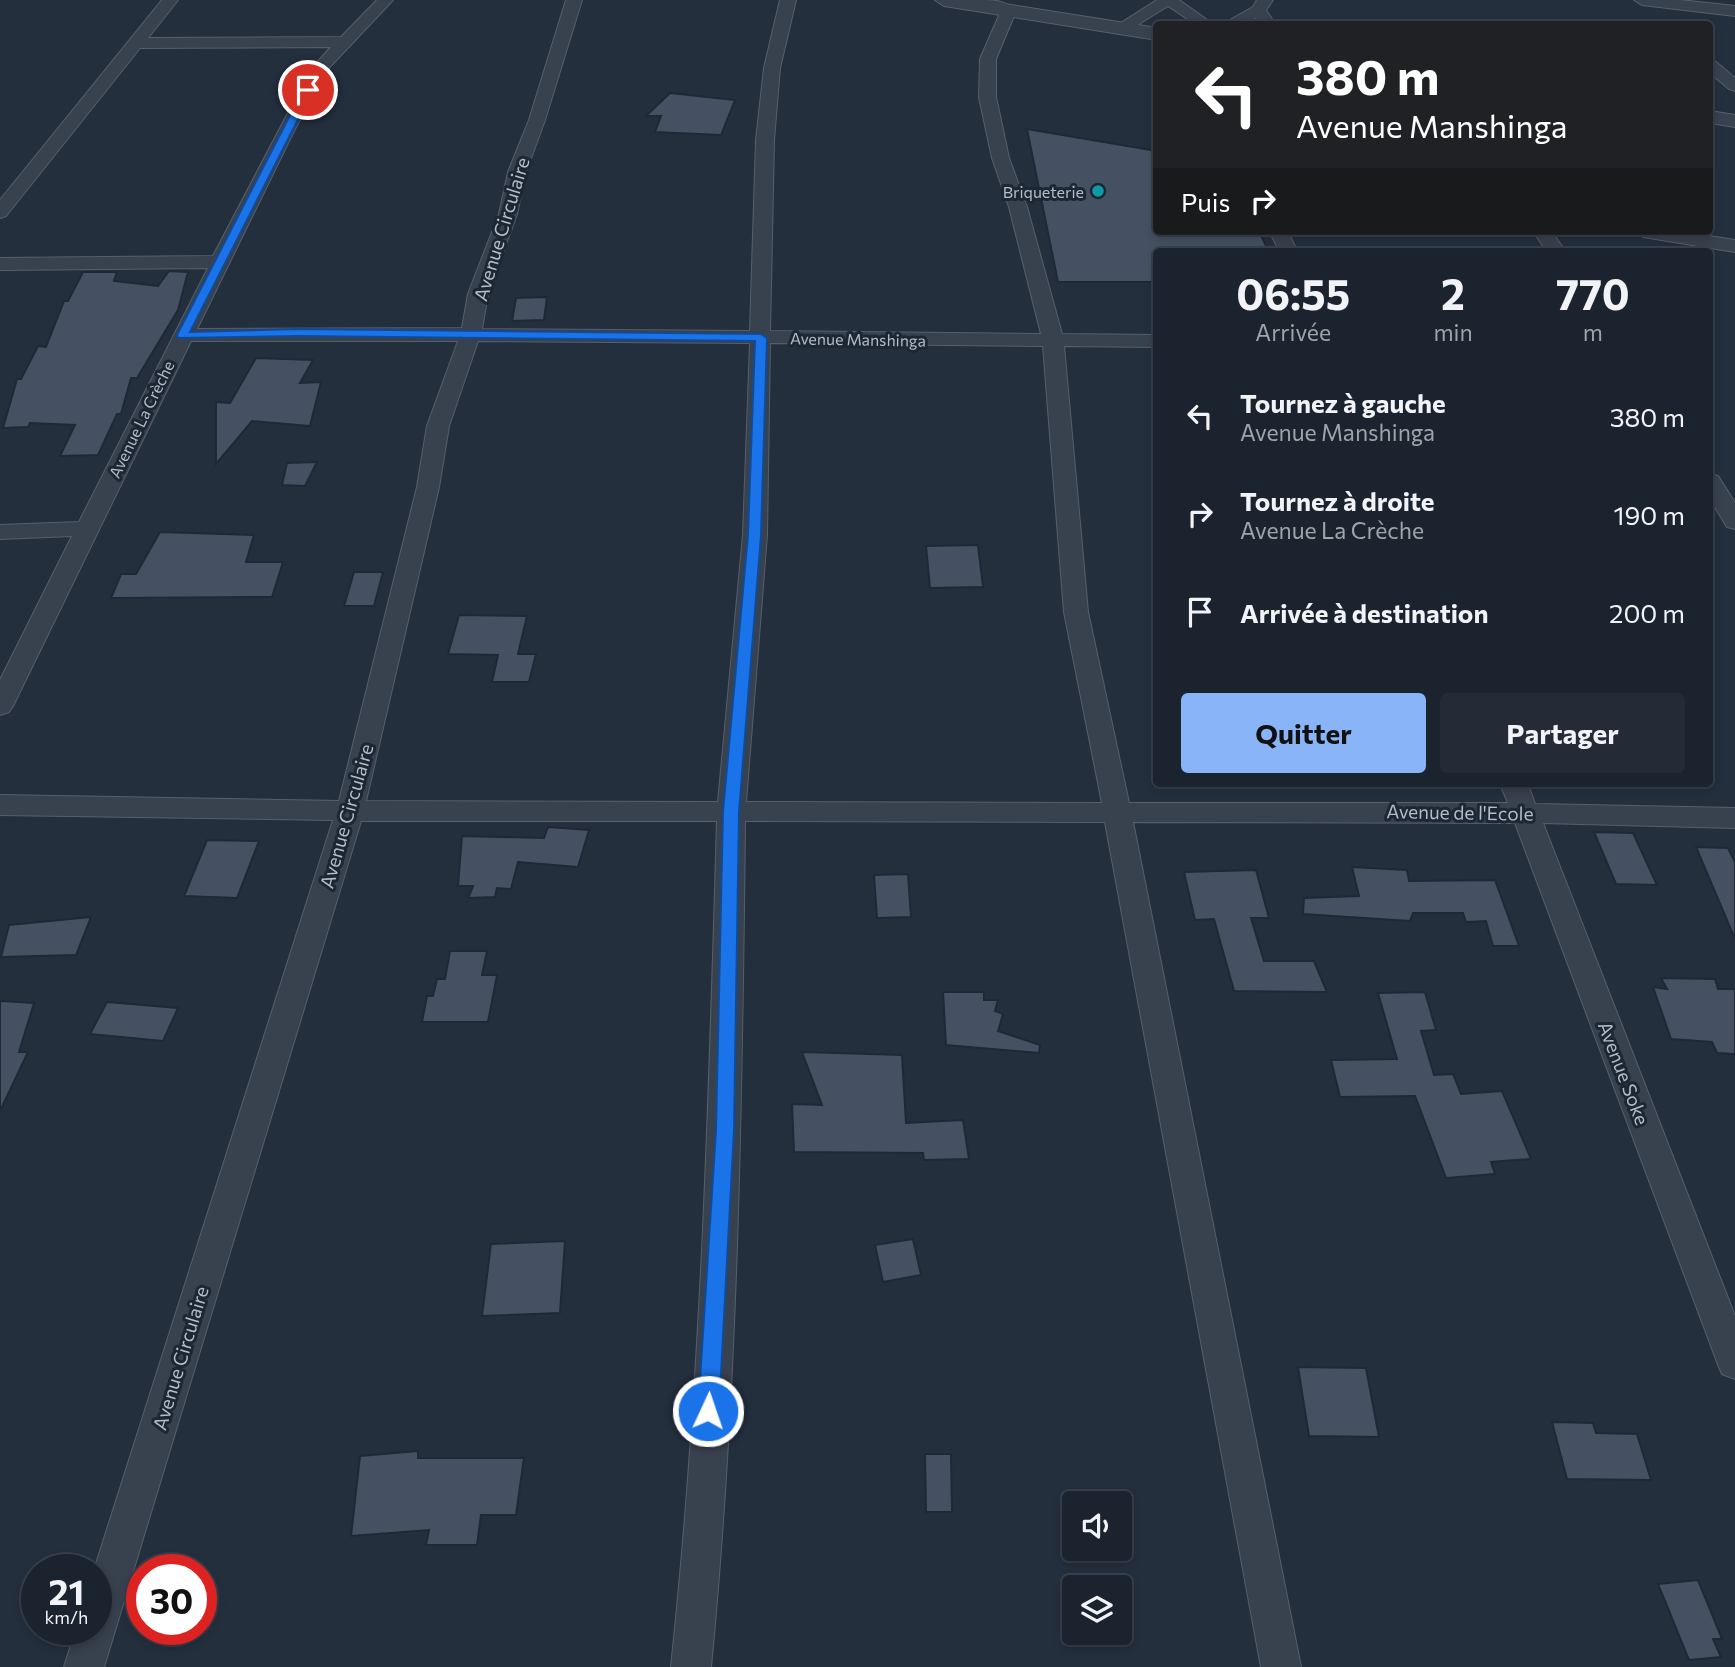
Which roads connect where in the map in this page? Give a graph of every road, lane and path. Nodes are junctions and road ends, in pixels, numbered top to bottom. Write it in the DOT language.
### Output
graph roads {
  1 [pos="170,0"];
  2 [pos="385,0"];
  3 [pos="574,0"];
  4 [pos="788,0"];
  5 [pos="944,0"];
  6 [pos="987,0"];
  7 [pos="1168,0"];
  8 [pos="1627,0"];
  9 [pos="1642,0"];
  10 [pos="1261,5"];
  11 [pos="1008,11"];
  12 [pos="1735,11"];
  13 [pos="1648,16"];
  14 [pos="1200,21"];
  15 [pos="1237,21"];
  16 [pos="1121,29"];
  17 [pos="1153,33"];
  18 [pos="344,42"];
  19 [pos="135,43"];
  20 [pos="1713,68"];
  21 [pos="1735,86"];
  22 [pos="1713,117"];
  23 [pos="1735,121"];
  24 [pos="0,212"];
  25 [pos="1668,235"];
  26 [pos="1735,246"];
  27 [pos="219,262"];
  28 [pos="0,264"];
  29 [pos="182,335"];
  30 [pos="471,335"];
  31 [pos="761,338"];
  32 [pos="1053,340"];
  33 [pos="1153,341"];
  34 [pos="1713,486"];
  35 [pos="1735,522"];
  36 [pos="87,529"];
  37 [pos="0,532"];
  38 [pos="0,706"];
  39 [pos="1519,798"];
  40 [pos="0,805"];
  41 [pos="1117,810"];
  42 [pos="350,811"];
  43 [pos="731,812"];
  44 [pos="1735,818"];
  45 [pos="1735,1362"];
  46 [pos="112,1577"];
  47 [pos="91,1645"];
  48 [pos="84,1667"];
  49 [pos="691,1667"];
  50 [pos="1281,1667"];
  1 -- 19 [label="street"];
  2 -- 18 [label="street, Avenue La Crèche"];
  3 -- 30 [label="street, Avenue Circulaire"];
  4 -- 31 [label="street"];
  5 -- 11 [label="street"];
  6 -- 11 [label="street"];
  7 -- 14 [label="street"];
  7 -- 16 [label="street"];
  8 -- 13 [label="street"];
  9 -- 12 [label="street"];
  10 -- 15 [label="street"];
  11 -- 16 [label="street"];
  11 -- 32 [label="street"];
  16 -- 17 [label="street"];
  18 -- 19 [label="street"];
  18 -- 27 [label="street, Avenue La Crèche"];
  19 -- 24 [label="street"];
  20 -- 21 [label="street"];
  22 -- 23 [label="street"];
  25 -- 26 [label="street"];
  27 -- 28 [label="street"];
  27 -- 29 [label="street, Avenue La Crèche"];
  29 -- 30 [label="street, Avenue Manshinga"];
  29 -- 36 [label="street, Avenue La Crèche"];
  30 -- 31 [label="street, Avenue Manshinga"];
  30 -- 42 [label="street, Avenue Circulaire"];
  31 -- 32 [label="street, Avenue Manshinga"];
  31 -- 43 [label="street"];
  32 -- 33 [label="street, Avenue Manshinga"];
  32 -- 41 [label="street"];
  34 -- 35 [label="street"];
  36 -- 37 [label="street"];
  36 -- 38 [label="street, Avenue La Crèche"];
  39 -- 41 [label="street, Avenue de l'Ecole"];
  39 -- 44 [label="street, Avenue de l'Ecole"];
  39 -- 45 [label="street, Avenue Soke"];
  40 -- 42 [label="street, Avenue de l'Ecole"];
  41 -- 43 [label="street, Avenue de l'Ecole"];
  41 -- 50 [label="street"];
  42 -- 43 [label="street, Avenue de l'Ecole"];
  42 -- 46 [label="street, Avenue Circulaire"];
  43 -- 49 [label="street"];
  47 -- 48 [label="street, Avenue Circulaire"];
}
